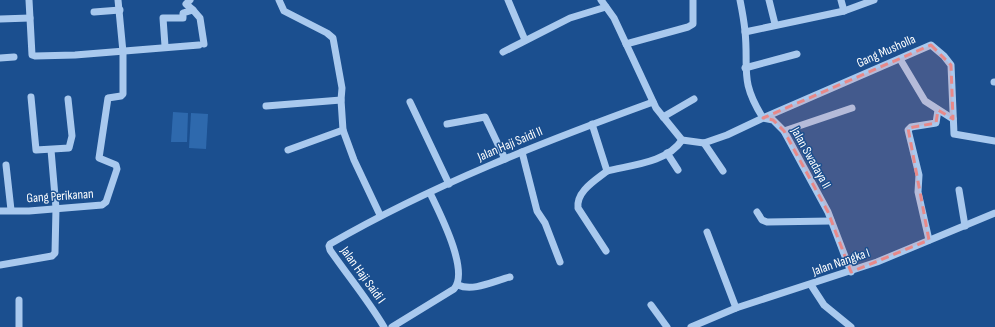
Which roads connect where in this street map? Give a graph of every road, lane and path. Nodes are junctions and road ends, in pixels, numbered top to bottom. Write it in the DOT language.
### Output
graph roads {
  1 [pos="29,0"];
  2 [pos="118,0"];
  3 [pos="190,0"];
  4 [pos="279,0"];
  5 [pos="508,0"];
  6 [pos="601,0"];
  7 [pos="693,0"];
  8 [pos="740,0"];
  9 [pos="769,0"];
  10 [pos="841,0"];
  11 [pos="871,1"];
  12 [pos="606,7"];
  13 [pos="120,10"];
  14 [pos="193,10"];
  15 [pos="844,11"];
  16 [pos="94,12"];
  17 [pos="0,18"];
  18 [pos="30,18"];
  19 [pos="775,24"];
  20 [pos="745,32"];
  21 [pos="525,40"];
  22 [pos="626,44"];
  23 [pos="165,46"];
  24 [pos="123,52"];
  25 [pos="503,52"];
  26 [pos="798,54"];
  27 [pos="14,57"];
  28 [pos="0,58"];
  29 [pos="900,59"];
  30 [pos="745,68"];
  31 [pos="31,97"];
  32 [pos="68,99"];
  33 [pos="694,99"];
  34 [pos="341,100"];
  35 [pos="410,102"];
  36 [pos="653,102"];
  37 [pos="266,106"];
  38 [pos="852,108"];
  39 [pos="938,110"];
  40 [pos="663,117"];
  41 [pos="763,118"];
  42 [pos="953,119"];
  43 [pos="447,124"];
  44 [pos="592,124"];
  45 [pos="343,130"];
  46 [pos="784,131"];
  47 [pos="682,140"];
  48 [pos="995,141"];
  49 [pos="704,143"];
  50 [pos="51,150"];
  51 [pos="288,150"];
  52 [pos="522,152"];
  53 [pos="666,153"];
  54 [pos="505,159"];
  55 [pos="6,165"];
  56 [pos="678,170"];
  57 [pos="607,171"];
  58 [pos="722,171"];
  59 [pos="449,184"];
  60 [pos="959,190"];
  61 [pos="430,193"];
  62 [pos="56,208"];
  63 [pos="11,210"];
  64 [pos="0,211"];
  65 [pos="757,212"];
  66 [pos="995,213"];
  67 [pos="380,215"];
  68 [pos="831,221"];
  69 [pos="965,226"];
  70 [pos="707,232"];
  71 [pos="929,240"];
  72 [pos="606,251"];
  73 [pos="560,262"];
  74 [pos="0,265"];
  75 [pos="851,272"];
  76 [pos="510,277"];
  77 [pos="458,284"];
  78 [pos="811,285"];
  79 [pos="19,300"];
  80 [pos="651,305"];
  81 [pos="736,308"];
  82 [pos="19,327"];
  83 [pos="384,327"];
  84 [pos="392,327"];
  85 [pos="667,327"];
  86 [pos="691,327"];
  87 [pos="850,327"];
  1 -- 18 [label="street"];
  2 -- 13 [label="street"];
  3 -- 14 [label="street"];
  4 -- 34 [label="street"];
  5 -- 21 [label="street"];
  6 -- 12 [label="street"];
  7 -- 22 [label="street"];
  8 -- 20 [label="street"];
  9 -- 19 [label="street"];
  10 -- 15 [label="street"];
  11 -- 15 [label="street"];
  12 -- 21 [label="street"];
  12 -- 22 [label="street"];
  13 -- 16 [label="street"];
  13 -- 24 [label="street"];
  14 -- 23 [label="street"];
  14 -- 23 [label="street"];
  15 -- 19 [label="street"];
  17 -- 18 [label="street"];
  18 -- 24 [label="street"];
  19 -- 20 [label="street"];
  20 -- 30 [label="street"];
  21 -- 25 [label="street"];
  22 -- 36 [label="street"];
  23 -- 24 [label="street"];
  24 -- 62 [label="street, Gang Perikanan"];
  26 -- 30 [label="street"];
  27 -- 28 [label="street"];
  29 -- 39 [label="street"];
  29 -- 41 [label="street, Gang Musholla"];
  29 -- 42 [label="street, Gang Musholla"];
  30 -- 41 [label="street"];
  31 -- 50 [label="street"];
  32 -- 50 [label="street"];
  33 -- 40 [label="street"];
  34 -- 37 [label="street"];
  34 -- 45 [label="street"];
  35 -- 59 [label="street"];
  36 -- 40 [label="street"];
  36 -- 44 [label="street, Jalan Haji Saidi II"];
  38 -- 46 [label="street"];
  39 -- 42 [label="street"];
  39 -- 71 [label="street"];
  40 -- 47 [label="street"];
  41 -- 46 [label="street, Jalan Swadaya II"];
  41 -- 49 [label="street"];
  42 -- 48 [label="street, Gang Musholla"];
  43 -- 54 [label="street"];
  44 -- 52 [label="street, Jalan Haji Saidi II"];
  44 -- 57 [label="street"];
  45 -- 51 [label="street"];
  45 -- 67 [label="street"];
  46 -- 68 [label="street, Jalan Swadaya II"];
  47 -- 49 [label="street"];
  47 -- 53 [label="street"];
  49 -- 58 [label="street"];
  50 -- 62 [label="street"];
  52 -- 54 [label="street, Jalan Haji Saidi II"];
  52 -- 73 [label="street"];
  53 -- 56 [label="street"];
  53 -- 57 [label="street"];
  54 -- 59 [label="street, Jalan Haji Saidi II"];
  55 -- 63 [label="street"];
  57 -- 72 [label="street"];
  59 -- 61 [label="street, Jalan Haji Saidi II"];
  60 -- 69 [label="street"];
  61 -- 67 [label="street, Jalan Haji Saidi II"];
  61 -- 77 [label="street"];
  62 -- 63 [label="street, Gang Perikanan"];
  62 -- 74 [label="street"];
  63 -- 64 [label="street, Gang Perikanan"];
  65 -- 68 [label="street"];
  66 -- 69 [label="street, Jalan Nangka I"];
  67 -- 83 [label="street, Jalan Haji Saidi I"];
  68 -- 75 [label="street, Jalan Swadaya II"];
  69 -- 71 [label="street, Jalan Nangka I"];
  70 -- 81 [label="street"];
  71 -- 75 [label="street, Jalan Nangka I"];
  75 -- 78 [label="street, Jalan Nangka I"];
  76 -- 77 [label="street"];
  77 -- 84 [label="street"];
  78 -- 81 [label="street, Jalan Nangka I"];
  78 -- 87 [label="street"];
  79 -- 82 [label="street"];
  80 -- 85 [label="street"];
  81 -- 86 [label="street, Jalan Nangka I"];
}
